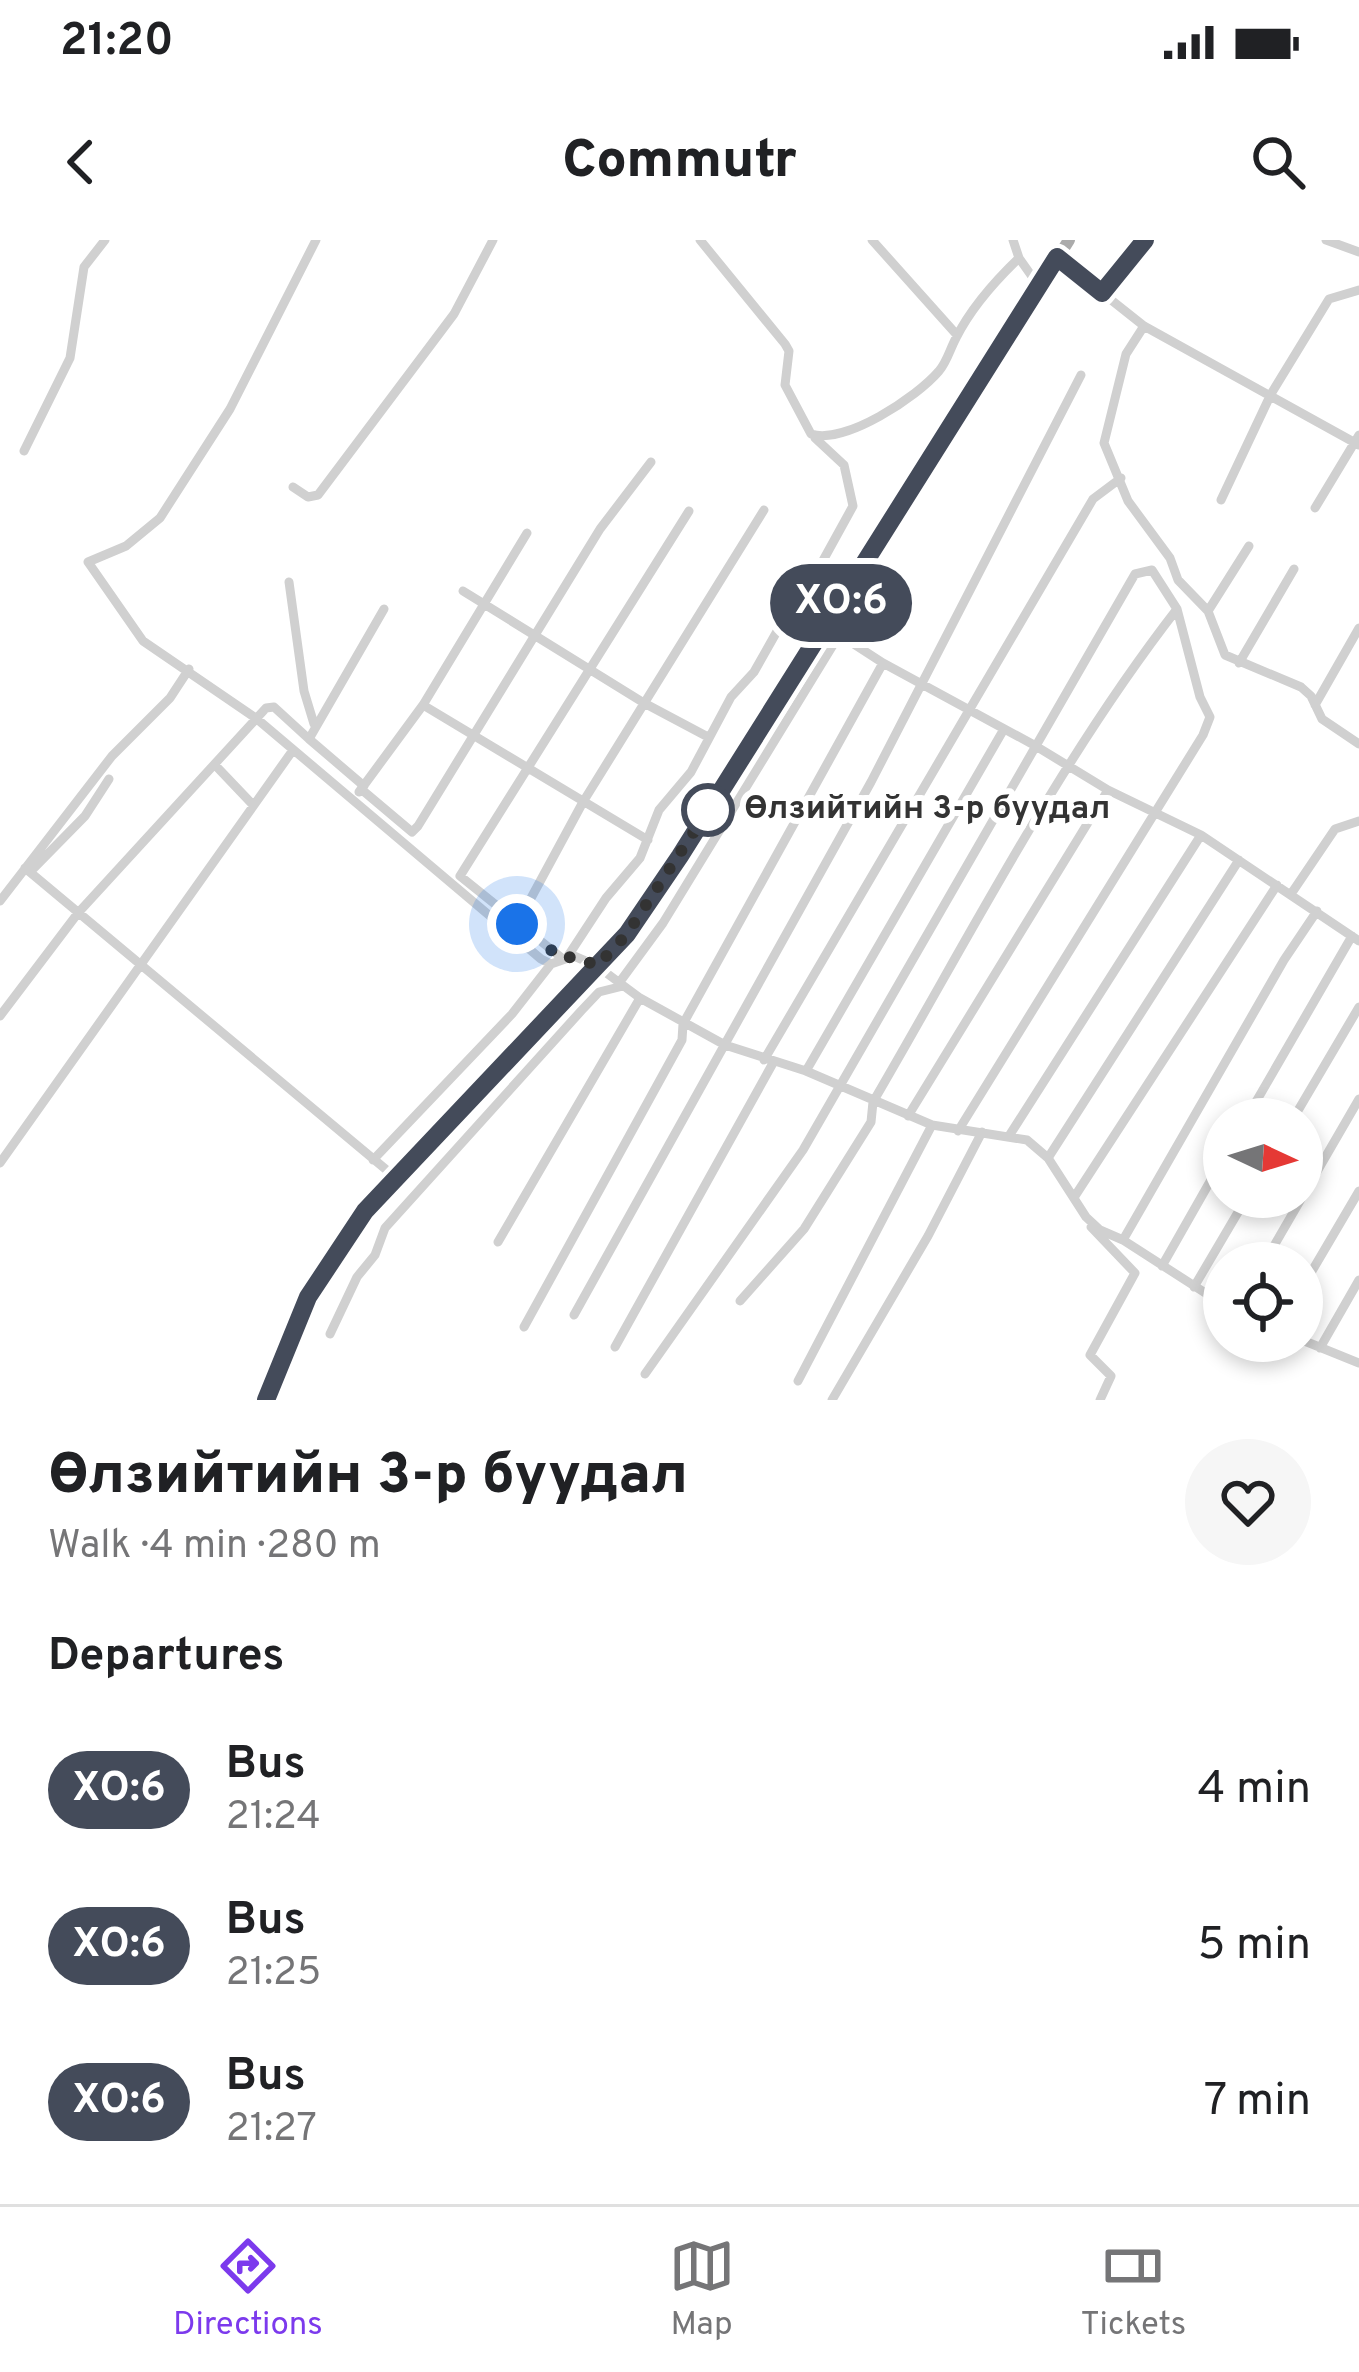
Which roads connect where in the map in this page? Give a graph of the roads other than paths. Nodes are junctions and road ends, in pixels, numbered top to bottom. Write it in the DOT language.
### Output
graph roads {
  1 [pos="105,240"];
  2 [pos="316,240"];
  3 [pos="494,240"];
  4 [pos="700,240"];
  5 [pos="872,240"];
  6 [pos="1013,240"];
  7 [pos="1068,240"];
  8 [pos="1145,240"];
  9 [pos="1325,240"];
  10 [pos="1359,252"];
  11 [pos="1057,257"];
  12 [pos="1019,258"];
  13 [pos="1038,285"];
  14 [pos="1359,290"];
  15 [pos="1102,293"];
  16 [pos="1144,326"];
  17 [pos="957,335"];
  18 [pos="1081,375"];
  19 [pos="1270,394"];
  20 [pos="811,434"];
  21 [pos="1357,441"];
  22 [pos="24,451"];
  23 [pos="651,462"];
  24 [pos="1121,478"];
  25 [pos="293,487"];
  26 [pos="1221,500"];
  27 [pos="1316,508"];
  28 [pos="764,510"];
  29 [pos="689,511"];
  30 [pos="527,533"];
  31 [pos="1249,546"];
  32 [pos="1294,569"];
  33 [pos="289,582"];
  34 [pos="463,591"];
  35 [pos="483,604"];
  36 [pos="384,609"];
  37 [pos="1178,609"];
  38 [pos="1208,611"];
  39 [pos="788,624"];
  40 [pos="1359,628"];
  41 [pos="823,631"];
  42 [pos="534,636"];
  43 [pos="838,637"];
  44 [pos="1239,663"];
  45 [pos="884,664"];
  46 [pos="189,669"];
  47 [pos="587,669"];
  48 [pos="922,684"];
  49 [pos="644,703"];
  50 [pos="423,705"];
  51 [pos="1315,705"];
  52 [pos="968,711"];
  53 [pos="257,718"];
  54 [pos="314,724"];
  55 [pos="1004,729"];
  56 [pos="472,736"];
  57 [pos="708,737"];
  58 [pos="309,739"];
  59 [pos="1359,744"];
  60 [pos="1034,745"];
  61 [pos="293,750"];
  62 [pos="106,763"];
  63 [pos="215,765"];
  64 [pos="1070,766"];
  65 [pos="525,768"];
  66 [pos="362,788"];
  67 [pos="1108,790"];
  68 [pos="353,801"];
  69 [pos="583,802"];
  70 [pos="254,805"];
  71 [pos="1154,811"];
  72 [pos="1359,821"];
  73 [pos="1202,835"];
  74 [pos="648,840"];
  75 [pos="1238,860"];
  76 [pos="28,870"];
  77 [pos="1277,885"];
  78 [pos="1291,894"];
  79 [pos="0,901"];
  80 [pos="1317,911"];
  81 [pos="78,913"];
  82 [pos="517,924"];
  83 [pos="1355,939"];
  84 [pos="566,958"];
  85 [pos="139,964"];
  86 [pos="551,964"];
  87 [pos="597,966"];
  88 [pos="621,984"];
  89 [pos="640,998"];
  90 [pos="1359,1007"];
  91 [pos="0,1016"];
  92 [pos="683,1024"];
  93 [pos="725,1045"];
  94 [pos="768,1061"];
  95 [pos="806,1071"];
  96 [pos="840,1088"];
  97 [pos="1259,1098"];
  98 [pos="1305,1098"];
  99 [pos="1359,1099"];
  100 [pos="873,1102"];
  101 [pos="908,1115"];
  102 [pos="932,1125"];
  103 [pos="958,1131"];
  104 [pos="982,1132"];
  105 [pos="1009,1136"];
  106 [pos="1048,1158"];
  107 [pos="373,1160"];
  108 [pos="0,1163"];
  109 [pos="395,1177"];
  110 [pos="1359,1190"];
  111 [pos="1203,1194"];
  112 [pos="1075,1196"];
  113 [pos="1086,1217"];
  114 [pos="1235,1218"];
  115 [pos="1123,1240"];
  116 [pos="498,1242"];
  117 [pos="1276,1242"];
  118 [pos="1323,1252"];
  119 [pos="1162,1266"];
  120 [pos="1359,1280"];
  121 [pos="1194,1288"];
  122 [pos="1203,1293"];
  123 [pos="740,1300"];
  124 [pos="574,1316"];
  125 [pos="524,1327"];
  126 [pos="330,1334"];
  127 [pos="1323,1343"];
  128 [pos="615,1347"];
  129 [pos="1323,1349"];
  130 [pos="1359,1363"];
  131 [pos="645,1374"];
  132 [pos="798,1382"];
  133 [pos="266,1400"];
  134 [pos="832,1400"];
  135 [pos="1100,1400"];
  1 -- 22 [label="street"];
  2 -- 46 [label="street"];
  3 -- 25 [label="street"];
  4 -- 20 [label="street"];
  5 -- 17 [label="street"];
  6 -- 12 [label="street"];
  7 -- 11 [label="main road"];
  8 -- 15 [label="street"];
  9 -- 10 [label="street"];
  11 -- 13 [label="main road"];
  11 -- 15 [label="street"];
  12 -- 13 [label="street"];
  12 -- 17 [label="street"];
  13 -- 41 [label="main road"];
  14 -- 19 [label="street"];
  15 -- 16 [label="street"];
  16 -- 19 [label="street"];
  16 -- 24 [label="street"];
  17 -- 20 [label="street"];
  18 -- 48 [label="street"];
  19 -- 21 [label="street"];
  19 -- 26 [label="street"];
  20 -- 39 [label="street"];
  21 -- 27 [label="street"];
  23 -- 42 [label="street"];
  24 -- 38 [label="street"];
  24 -- 52 [label="street"];
  28 -- 49 [label="street"];
  29 -- 47 [label="street"];
  30 -- 35 [label="street"];
  31 -- 38 [label="street"];
  32 -- 44 [label="street"];
  33 -- 54 [label="street"];
  34 -- 35 [label="street"];
  35 -- 42 [label="street"];
  35 -- 50 [label="street"];
  36 -- 54 [label="street"];
  37 -- 60 [label="street"];
  37 -- 64 [label="street"];
  37 -- 71 [label="street"];
  38 -- 44 [label="street"];
  39 -- 41 [label="street"];
  39 -- 57 [label="street"];
  40 -- 51 [label="street"];
  41 -- 43 [label="street"];
  41 -- 87 [label="main road"];
  42 -- 47 [label="street"];
  42 -- 56 [label="street"];
  43 -- 45 [label="street"];
  43 -- 88 [label="street"];
  44 -- 51 [label="street"];
  45 -- 48 [label="street"];
  45 -- 92 [label="street"];
  46 -- 53 [label="street"];
  46 -- 62 [label="street"];
  47 -- 49 [label="street"];
  47 -- 65 [label="street"];
  48 -- 52 [label="street"];
  48 -- 93 [label="street"];
  49 -- 57 [label="street"];
  49 -- 69 [label="street"];
  50 -- 56 [label="street"];
  50 -- 66 [label="street"];
  51 -- 59 [label="street"];
  52 -- 55 [label="street"];
  52 -- 94 [label="street"];
  53 -- 58 [label="street"];
  53 -- 61 [label="street"];
  53 -- 63 [label="street"];
  54 -- 58 [label="street"];
  55 -- 60 [label="street"];
  55 -- 95 [label="street"];
  56 -- 65 [label="street"];
  56 -- 66 [label="street"];
  57 -- 74 [label="street"];
  58 -- 66 [label="street"];
  60 -- 64 [label="street"];
  60 -- 96 [label="street"];
  61 -- 68 [label="street"];
  61 -- 70 [label="street"];
  62 -- 76 [label="street"];
  62 -- 76 [label="street"];
  63 -- 70 [label="street"];
  63 -- 81 [label="street"];
  64 -- 67 [label="street"];
  64 -- 100 [label="street"];
  65 -- 69 [label="street"];
  65 -- 82 [label="street"];
  66 -- 68 [label="street"];
  67 -- 71 [label="street"];
  67 -- 101 [label="street"];
  68 -- 86 [label="street"];
  69 -- 74 [label="street"];
  69 -- 82 [label="street"];
  70 -- 85 [label="street"];
  71 -- 73 [label="street"];
  71 -- 103 [label="street"];
  72 -- 78 [label="street"];
  73 -- 75 [label="street"];
  73 -- 105 [label="street"];
  74 -- 84 [label="street"];
  75 -- 77 [label="street"];
  75 -- 106 [label="street"];
  76 -- 79 [label="street"];
  76 -- 81 [label="street"];
  77 -- 78 [label="street"];
  77 -- 112 [label="street"];
  78 -- 80 [label="street"];
  80 -- 83 [label="street"];
  80 -- 115 [label="street"];
  81 -- 85 [label="street"];
  81 -- 91 [label="street"];
  82 -- 84 [label="street"];
  83 -- 97 [label="street"];
  84 -- 86 [label="street"];
  84 -- 87 [label="street"];
  85 -- 107 [label="street"];
  85 -- 108 [label="street"];
  86 -- 107 [label="street"];
  87 -- 88 [label="street"];
  87 -- 109 [label="main road"];
  88 -- 89 [label="street"];
  88 -- 126 [label="street"];
  89 -- 92 [label="street"];
  89 -- 116 [label="street"];
  90 -- 98 [label="street"];
  92 -- 93 [label="street"];
  92 -- 125 [label="street"];
  93 -- 94 [label="street"];
  93 -- 124 [label="street"];
  94 -- 95 [label="street"];
  94 -- 128 [label="street"];
  95 -- 96 [label="street"];
  96 -- 100 [label="street"];
  96 -- 131 [label="street"];
  99 -- 117 [label="street"];
  100 -- 101 [label="street"];
  100 -- 123 [label="street"];
  101 -- 102 [label="street"];
  102 -- 103 [label="street"];
  102 -- 132 [label="street"];
  103 -- 104 [label="street"];
  104 -- 105 [label="street"];
  104 -- 134 [label="street"];
  105 -- 106 [label="street"];
  106 -- 112 [label="street"];
  107 -- 109 [label="street"];
  109 -- 133 [label="main road"];
  110 -- 118 [label="street"];
  111 -- 119 [label="street"];
  112 -- 113 [label="street"];
  113 -- 115 [label="street"];
  113 -- 135 [label="street"];
  114 -- 121 [label="street"];
  115 -- 119 [label="street"];
  119 -- 121 [label="street"];
  120 -- 127 [label="street"];
  121 -- 122 [label="street"];
  129 -- 130 [label="street"];
}
